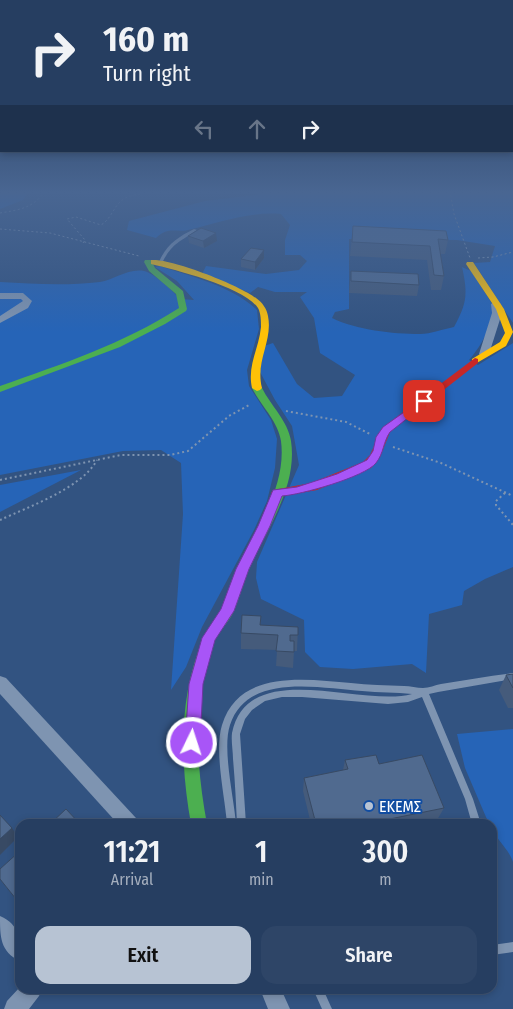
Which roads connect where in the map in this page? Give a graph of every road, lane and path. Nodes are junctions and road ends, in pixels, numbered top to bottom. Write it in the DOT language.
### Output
graph roads {
  1 [pos="67,238"];
  2 [pos="84,238"];
  3 [pos="180,238"];
  4 [pos="462,238"];
  5 [pos="84,243"];
  6 [pos="513,252"];
  7 [pos="470,261"];
  8 [pos="156,262"];
  9 [pos="0,296"];
  10 [pos="496,304"];
  11 [pos="0,320"];
  12 [pos="484,354"];
  13 [pos="0,389"];
  14 [pos="263,401"];
  15 [pos="271,410"];
  16 [pos="380,444"];
  17 [pos="97,460"];
  18 [pos="0,480"];
  19 [pos="277,493"];
  20 [pos="506,493"];
  21 [pos="513,496"];
  22 [pos="0,520"];
  23 [pos="513,525"];
  24 [pos="513,676"];
  25 [pos="0,682"];
  26 [pos="282,683"];
  27 [pos="424,692"];
  28 [pos="284,693"];
  29 [pos="125,819"];
  30 [pos="196,819"];
  31 [pos="231,819"];
  32 [pos="242,819"];
  33 [pos="475,819"];
  34 [pos="0,926"];
  35 [pos="15,945"];
  36 [pos="513,947"];
  37 [pos="497,949"];
  38 [pos="28,994"];
  39 [pos="272,994"];
  40 [pos="320,994"];
  41 [pos="15,1009"];
  42 [pos="279,1009"];
  43 [pos="327,1009"];
  1 -- 5 [label="path"];
  2 -- 5 [label="path"];
  3 -- 8 [label="lane"];
  4 -- 7 [label="path"];
  5 -- 8 [label="path"];
  6 -- 7 [label="path"];
  7 -- 10 [label="street"];
  8 -- 13 [label="street"];
  8 -- 14 [label="street"];
  9 -- 11 [label="street"];
  10 -- 12 [label="street"];
  10 -- 12 [label="street"];
  12 -- 16 [label="street"];
  14 -- 15 [label="street"];
  14 -- 17 [label="path"];
  15 -- 16 [label="path"];
  15 -- 19 [label="street"];
  16 -- 19 [label="street"];
  16 -- 20 [label="path"];
  17 -- 18 [label="path"];
  17 -- 22 [label="path"];
  19 -- 30 [label="street"];
  20 -- 21 [label="path"];
  20 -- 23 [label="path"];
  24 -- 27 [label="lane"];
  25 -- 29 [label="street"];
  26 -- 27 [label="lane"];
  26 -- 28 [label="lane"];
  26 -- 31 [label="lane"];
  27 -- 28 [label="lane"];
  27 -- 33 [label="lane"];
  28 -- 32 [label="lane"];
  34 -- 35 [label="street"];
  36 -- 37 [label="lane"];
  38 -- 41 [label="street"];
  39 -- 42 [label="street"];
  40 -- 43 [label="lane"];
}
